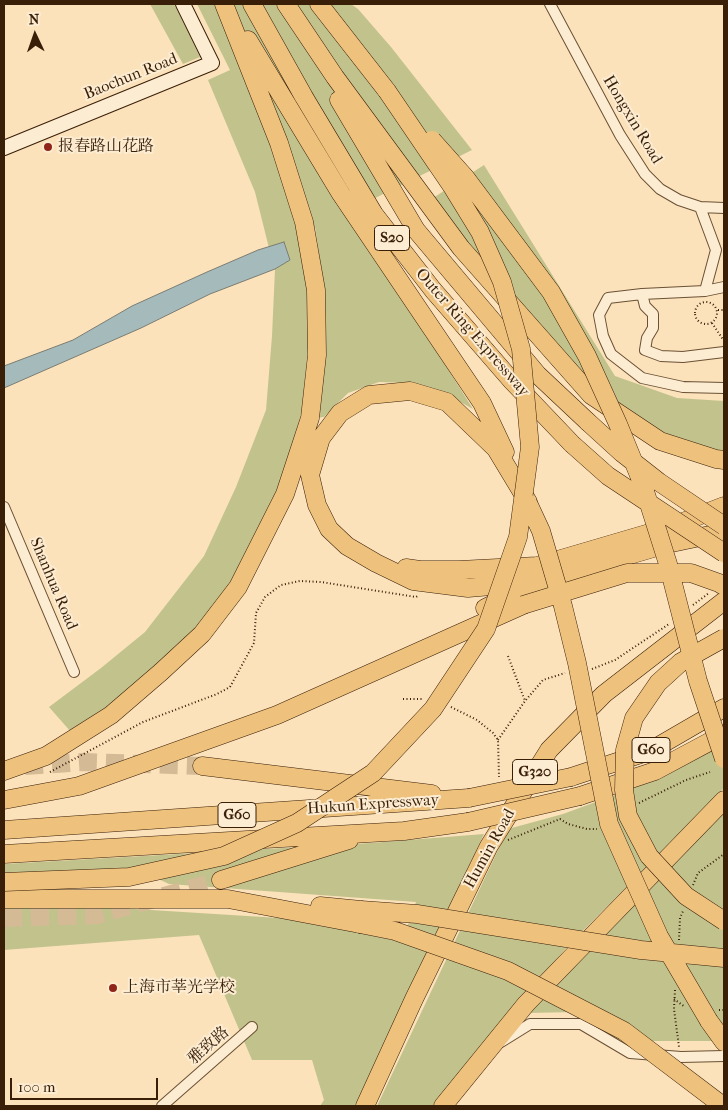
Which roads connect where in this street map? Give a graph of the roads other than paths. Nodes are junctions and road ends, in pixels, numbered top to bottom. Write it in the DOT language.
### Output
graph roads {
  1 [pos="183,4"];
  2 [pos="226,4"];
  3 [pos="252,4"];
  4 [pos="285,4"];
  5 [pos="319,4"];
  6 [pos="550,4"];
  7 [pos="388,91"];
  8 [pos="4,148"];
  9 [pos="700,207"];
  10 [pos="724,208"];
  11 [pos="724,287"];
  12 [pos="705,291"];
  13 [pos="642,294"];
  14 [pos="724,352"];
  15 [pos="724,388"];
  16 [pos="724,460"];
  17 [pos="528,503"];
  18 [pos="724,506"];
  19 [pos="4,507"];
  20 [pos="724,526"];
  21 [pos="724,532"];
  22 [pos="724,553"];
  23 [pos="376,563"];
  24 [pos="538,582"];
  25 [pos="720,593"];
  26 [pos="724,637"];
  27 [pos="74,672"];
  28 [pos="724,708"];
  29 [pos="277,715"];
  30 [pos="724,734"];
  31 [pos="724,759"];
  32 [pos="202,766"];
  33 [pos="4,771"];
  34 [pos="470,798"];
  35 [pos="4,800"];
  36 [pos="724,800"];
  37 [pos="4,830"];
  38 [pos="376,832"];
  39 [pos="4,854"];
  40 [pos="221,880"];
  41 [pos="4,882"];
  42 [pos="4,899"];
  43 [pos="361,917"];
  44 [pos="724,921"];
  45 [pos="724,958"];
  46 [pos="252,1028"];
  47 [pos="724,1042"];
  48 [pos="490,1049"];
  49 [pos="724,1056"];
  50 [pos="162,1106"];
  51 [pos="365,1106"];
  52 [pos="443,1106"];
  53 [pos="723,1106"];
  1 -- 8 [label="street, Baochun Road"];
  2 -- 17 [label="highway, bridge"];
  2 -- 33 [label="highway"];
  3 -- 22 [label="highway, Outer Ring Expressway / S20, bridge"];
  4 -- 16 [label="highway, bridge"];
  4 -- 20 [label="highway, Outer Ring Expressway / S20, bridge"];
  5 -- 7 [label="highway"];
  6 -- 9 [label="street, Hongxin Road"];
  7 -- 31 [label="highway, bridge"];
  7 -- 41 [label="highway, bridge"];
  9 -- 10 [label="street, Hongxin Road"];
  9 -- 12 [label="street"];
  11 -- 12 [label="street"];
  12 -- 13 [label="street"];
  13 -- 14 [label="street"];
  13 -- 15 [label="street"];
  17 -- 23 [label="highway, bridge"];
  17 -- 47 [label="highway, bridge"];
  18 -- 23 [label="highway"];
  19 -- 27 [label="street, Shanhua Road"];
  21 -- 24 [label="highway, bridge"];
  23 -- 24 [label="highway"];
  24 -- 29 [label="highway"];
  25 -- 29 [label="highway, bridge"];
  25 -- 51 [label="highway, Humin Road / G320"];
  26 -- 44 [label="highway, bridge"];
  28 -- 34 [label="highway, Hukun Expressway / G60, bridge"];
  29 -- 35 [label="highway"];
  30 -- 38 [label="highway, Hukun Expressway / G60, bridge"];
  32 -- 34 [label="highway"];
  34 -- 37 [label="highway, Hukun Expressway / G60"];
  36 -- 48 [label="highway"];
  38 -- 39 [label="highway, Hukun Expressway / G60"];
  38 -- 40 [label="highway"];
  42 -- 43 [label="highway"];
  43 -- 45 [label="highway, bridge"];
  43 -- 53 [label="highway, bridge"];
  46 -- 50 [label="street, 雅致路"];
  48 -- 49 [label="street"];
  48 -- 52 [label="highway"];
}
